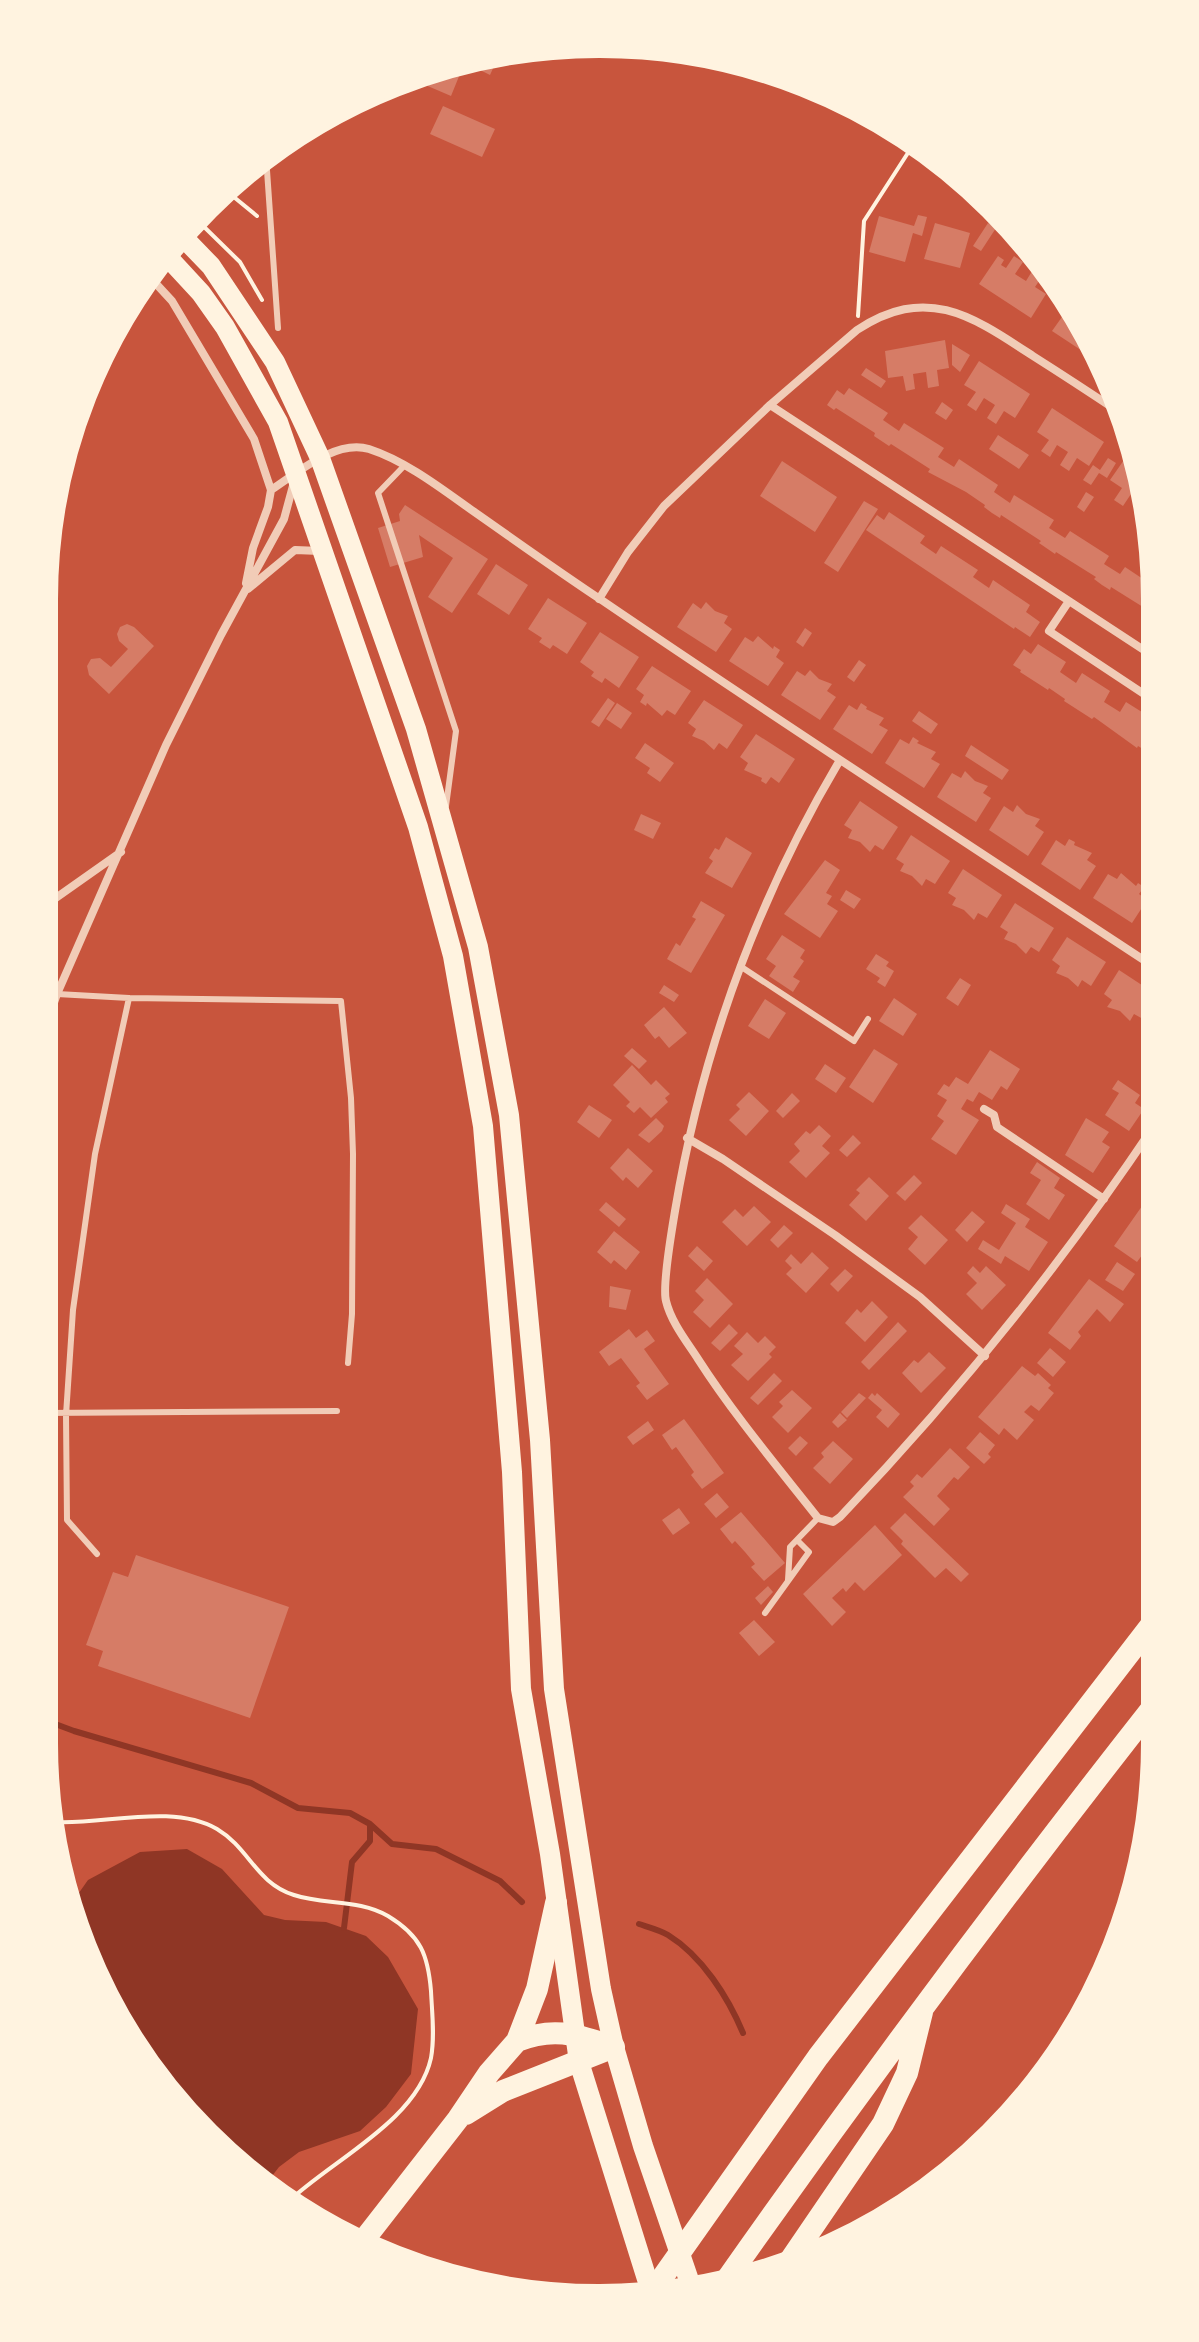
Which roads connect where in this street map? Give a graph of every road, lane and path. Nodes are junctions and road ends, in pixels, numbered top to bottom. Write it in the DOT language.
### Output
graph roads {
  1 [pos="908,153"];
  2 [pos="267,170"];
  3 [pos="234,197"];
  4 [pos="204,227"];
  5 [pos="271,228"];
  6 [pos="189,243"];
  7 [pos="173,263"];
  8 [pos="157,285"];
  9 [pos="278,328"];
  10 [pos="857,330"];
  11 [pos="1106,404"];
  12 [pos="770,405"];
  13 [pos="320,458"];
  14 [pos="404,466"];
  15 [pos="296,474"];
  16 [pos="271,490"];
  17 [pos="323,551"];
  18 [pos="244,592"];
  19 [pos="599,599"];
  20 [pos="1069,601"];
  21 [pos="1143,649"];
  22 [pos="1143,693"];
  23 [pos="840,760"];
  24 [pos="442,826"];
  25 [pos="121,852"];
  26 [pos="56,898"];
  27 [pos="1143,959"];
  28 [pos="740,966"];
  29 [pos="57,994"];
  30 [pos="56,997"];
  31 [pos="129,998"];
  32 [pos="868,1019"];
  33 [pos="984,1109"];
  34 [pos="687,1138"];
  35 [pos="1143,1142"];
  36 [pos="1104,1199"];
  37 [pos="985,1356"];
  38 [pos="348,1363"];
  39 [pos="337,1411"];
  40 [pos="56,1414"];
  41 [pos="66,1415"];
  42 [pos="818,1518"];
  43 [pos="797,1540"];
  44 [pos="97,1554"];
  45 [pos="788,1584"];
  46 [pos="765,1613"];
  47 [pos="1143,1636"];
  48 [pos="1143,1719"];
  49 [pos="62,1822"];
  50 [pos="556,1903"];
  51 [pos="924,2003"];
  52 [pos="574,2034"];
  53 [pos="517,2041"];
  54 [pos="614,2047"];
  55 [pos="579,2062"];
  56 [pos="458,2119"];
  57 [pos="298,2194"];
  58 [pos="368,2234"];
  59 [pos="798,2248"];
  60 [pos="735,2268"];
  61 [pos="688,2278"];
  62 [pos="660,2282"];
  63 [pos="647,2284"];
  1 -- 10 [label="path"];
  2 -- 5 [label="lane"];
  3 -- 5 [label="path"];
  4 -- 9 [label="path"];
  5 -- 9 [label="lane"];
  6 -- 13 [label="main road"];
  7 -- 15 [label="main road"];
  8 -- 16 [label="street"];
  10 -- 11 [label="street"];
  10 -- 12 [label="street"];
  12 -- 19 [label="street"];
  12 -- 20 [label="street"];
  13 -- 14 [label="street"];
  13 -- 15 [label="street"];
  13 -- 24 [label="main road"];
  14 -- 19 [label="street"];
  14 -- 24 [label="lane"];
  15 -- 16 [label="street"];
  15 -- 17 [label="main road"];
  15 -- 18 [label="street"];
  16 -- 18 [label="street"];
  17 -- 18 [label="street"];
  17 -- 50 [label="main road"];
  18 -- 25 [label="street"];
  19 -- 23 [label="street"];
  20 -- 21 [label="street"];
  20 -- 22 [label="street"];
  23 -- 27 [label="street"];
  23 -- 28 [label="street"];
  24 -- 54 [label="main road"];
  25 -- 26 [label="street"];
  25 -- 29 [label="street"];
  28 -- 32 [label="lane"];
  28 -- 34 [label="street"];
  29 -- 30 [label="street"];
  29 -- 31 [label="lane"];
  31 -- 38 [label="lane"];
  31 -- 41 [label="lane"];
  33 -- 36 [label="street"];
  34 -- 37 [label="street"];
  34 -- 42 [label="street"];
  35 -- 36 [label="street"];
  36 -- 37 [label="street"];
  37 -- 42 [label="street"];
  39 -- 41 [label="lane"];
  40 -- 41 [label="lane"];
  41 -- 44 [label="lane"];
  42 -- 43 [label="lane"];
  43 -- 45 [label="lane"];
  43 -- 45 [label="lane"];
  45 -- 46 [label="lane"];
  47 -- 62 [label="highway"];
  48 -- 51 [label="highway"];
  49 -- 57 [label="path"];
  50 -- 52 [label="main road"];
  50 -- 53 [label="highway"];
  51 -- 59 [label="highway"];
  51 -- 60 [label="highway"];
  52 -- 53 [label="highway"];
  52 -- 54 [label="highway"];
  52 -- 55 [label="main road"];
  53 -- 56 [label="highway"];
  54 -- 55 [label="highway"];
  54 -- 61 [label="main road"];
  55 -- 56 [label="highway"];
  55 -- 63 [label="main road"];
  56 -- 58 [label="highway"];
}
